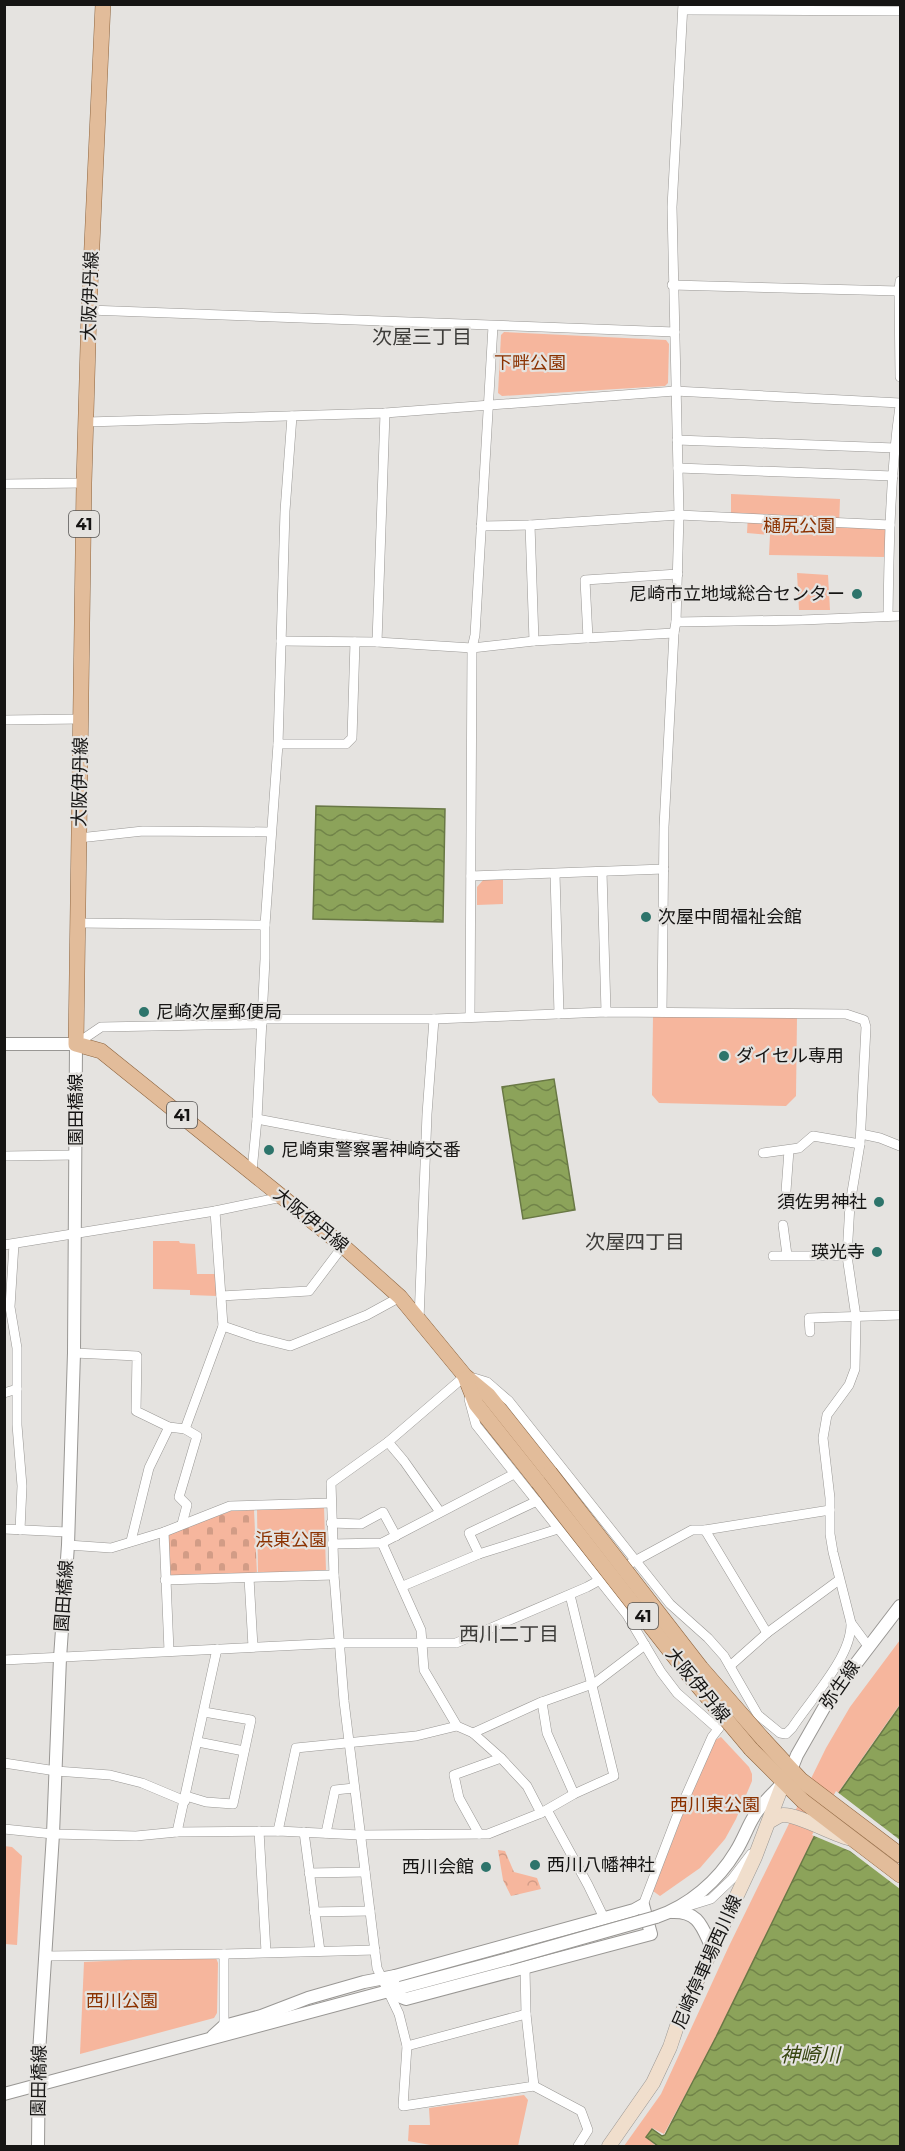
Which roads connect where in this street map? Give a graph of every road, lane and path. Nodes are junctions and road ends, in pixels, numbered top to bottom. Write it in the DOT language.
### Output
graph roads {
  1 [pos="103,4"];
  2 [pos="683,7"];
  3 [pos="900,11"];
  4 [pos="900,280"];
  5 [pos="672,285"];
  6 [pos="899,291"];
  7 [pos="89,310"];
  8 [pos="493,326"];
  9 [pos="675,332"];
  10 [pos="900,376"];
  11 [pos="675,391"];
  12 [pos="900,404"];
  13 [pos="489,406"];
  14 [pos="385,412"];
  15 [pos="292,416"];
  16 [pos="87,422"];
  17 [pos="676,440"];
  18 [pos="895,448"];
  19 [pos="678,468"];
  20 [pos="892,476"];
  21 [pos="84,483"];
  22 [pos="4,484"];
  23 [pos="679,515"];
  24 [pos="530,525"];
  25 [pos="890,525"];
  26 [pos="481,526"];
  27 [pos="678,574"];
  28 [pos="888,616"];
  29 [pos="900,616"];
  30 [pos="676,622"];
  31 [pos="674,633"];
  32 [pos="588,638"];
  33 [pos="281,641"];
  34 [pos="534,641"];
  35 [pos="355,642"];
  36 [pos="377,642"];
  37 [pos="472,648"];
  38 [pos="82,719"];
  39 [pos="4,720"];
  40 [pos="278,744"];
  41 [pos="271,832"];
  42 [pos="79,838"];
  43 [pos="664,869"];
  44 [pos="602,872"];
  45 [pos="555,874"];
  46 [pos="471,876"];
  47 [pos="78,923"];
  48 [pos="265,925"];
  49 [pos="606,1012"];
  50 [pos="662,1012"];
  51 [pos="559,1014"];
  52 [pos="470,1017"];
  53 [pos="434,1019"];
  54 [pos="262,1022"];
  55 [pos="4,1044"];
  56 [pos="76,1044"];
  57 [pos="257,1119"];
  58 [pos="861,1139"];
  59 [pos="900,1146"];
  60 [pos="789,1150"];
  61 [pos="426,1151"];
  62 [pos="763,1153"];
  63 [pos="76,1155"];
  64 [pos="4,1156"];
  65 [pos="252,1171"];
  66 [pos="786,1191"];
  67 [pos="282,1197"];
  68 [pos="215,1210"];
  69 [pos="783,1225"];
  70 [pos="76,1233"];
  71 [pos="9,1245"];
  72 [pos="343,1246"];
  73 [pos="787,1255"];
  74 [pos="772,1256"];
  75 [pos="847,1256"];
  76 [pos="221,1296"];
  77 [pos="400,1297"];
  78 [pos="900,1315"];
  79 [pos="856,1317"];
  80 [pos="419,1320"];
  81 [pos="223,1326"];
  82 [pos="4,1329"];
  83 [pos="15,1329"];
  84 [pos="810,1332"];
  85 [pos="74,1353"];
  86 [pos="465,1376"];
  87 [pos="17,1389"];
  88 [pos="4,1393"];
  89 [pos="169,1427"];
  90 [pos="185,1429"];
  91 [pos="388,1442"];
  92 [pos="514,1474"];
  93 [pos="544,1477"];
  94 [pos="537,1501"];
  95 [pos="330,1503"];
  96 [pos="830,1510"];
  97 [pos="440,1512"];
  98 [pos="331,1523"];
  99 [pos="182,1524"];
  100 [pos="4,1529"];
  101 [pos="558,1529"];
  102 [pos="20,1530"];
  103 [pos="705,1530"];
  104 [pos="68,1532"];
  105 [pos="164,1532"];
  106 [pos="396,1536"];
  107 [pos="132,1541"];
  108 [pos="382,1543"];
  109 [pos="332,1544"];
  110 [pos="68,1545"];
  111 [pos="479,1554"];
  112 [pos="636,1562"];
  113 [pos="334,1575"];
  114 [pos="249,1578"];
  115 [pos="165,1580"];
  116 [pos="839,1580"];
  117 [pos="599,1581"];
  118 [pos="404,1586"];
  119 [pos="570,1595"];
  120 [pos="900,1606"];
  121 [pos="851,1623"];
  122 [pos="767,1633"];
  123 [pos="340,1643"];
  124 [pos="421,1644"];
  125 [pos="645,1645"];
  126 [pos="868,1646"];
  127 [pos="253,1647"];
  128 [pos="217,1649"];
  129 [pos="169,1651"];
  130 [pos="60,1658"];
  131 [pos="4,1660"];
  132 [pos="730,1666"];
  133 [pos="591,1685"];
  134 [pos="542,1702"];
  135 [pos="750,1702"];
  136 [pos="204,1712"];
  137 [pos="457,1726"];
  138 [pos="718,1729"];
  139 [pos="473,1733"];
  140 [pos="198,1742"];
  141 [pos="349,1742"];
  142 [pos="244,1751"];
  143 [pos="501,1758"];
  144 [pos="4,1763"];
  145 [pos="56,1771"];
  146 [pos="792,1781"];
  147 [pos="354,1788"];
  148 [pos="574,1794"];
  149 [pos="185,1798"];
  150 [pos="544,1812"];
  151 [pos="768,1825"];
  152 [pos="4,1829"];
  153 [pos="258,1831"];
  154 [pos="278,1831"];
  155 [pos="177,1832"];
  156 [pos="304,1832"];
  157 [pos="326,1833"];
  158 [pos="53,1834"];
  159 [pos="479,1834"];
  160 [pos="360,1835"];
  161 [pos="853,1840"];
  162 [pos="900,1855"];
  163 [pos="365,1872"];
  164 [pos="309,1873"];
  165 [pos="900,1875"];
  166 [pos="643,1905"];
  167 [pos="370,1911"];
  168 [pos="314,1912"];
  169 [pos="672,1912"];
  170 [pos="604,1918"];
  171 [pos="712,1948"];
  172 [pos="375,1950"];
  173 [pos="320,1951"];
  174 [pos="266,1952"];
  175 [pos="224,1954"];
  176 [pos="45,1956"];
  177 [pos="525,1968"];
  178 [pos="395,1976"];
  179 [pos="382,1978"];
  180 [pos="388,1992"];
  181 [pos="526,2014"];
  182 [pos="224,2026"];
  183 [pos="210,2038"];
  184 [pos="407,2046"];
  185 [pos="39,2086"];
  186 [pos="534,2086"];
  187 [pos="4,2094"];
  188 [pos="38,2146"];
  189 [pos="578,2146"];
  190 [pos="609,2146"];
  1 -- 7 [label="main road, 大阪伊丹線 / 41"];
  2 -- 3 [label="street"];
  2 -- 5 [label="street"];
  4 -- 6 [label="street"];
  5 -- 6 [label="street"];
  5 -- 9 [label="street"];
  6 -- 10 [label="street"];
  7 -- 8 [label="street"];
  7 -- 16 [label="main road, 大阪伊丹線 / 41"];
  8 -- 9 [label="street"];
  8 -- 13 [label="street"];
  9 -- 11 [label="street"];
  11 -- 12 [label="street"];
  11 -- 13 [label="street"];
  11 -- 17 [label="street"];
  12 -- 18 [label="street"];
  13 -- 14 [label="street"];
  13 -- 26 [label="street"];
  14 -- 15 [label="street"];
  14 -- 36 [label="street"];
  15 -- 16 [label="street"];
  15 -- 33 [label="street"];
  16 -- 21 [label="main road, 大阪伊丹線 / 41"];
  17 -- 18 [label="street"];
  17 -- 19 [label="street"];
  18 -- 20 [label="street"];
  19 -- 20 [label="street"];
  19 -- 23 [label="street"];
  20 -- 25 [label="street"];
  21 -- 22 [label="street"];
  21 -- 38 [label="main road, 大阪伊丹線 / 41"];
  23 -- 24 [label="street"];
  23 -- 25 [label="street"];
  23 -- 27 [label="street"];
  24 -- 26 [label="street"];
  24 -- 34 [label="street"];
  25 -- 28 [label="street"];
  26 -- 37 [label="street"];
  27 -- 30 [label="street"];
  27 -- 32 [label="street"];
  28 -- 29 [label="street"];
  28 -- 30 [label="street"];
  30 -- 31 [label="street"];
  31 -- 32 [label="street"];
  31 -- 43 [label="street"];
  32 -- 34 [label="street"];
  33 -- 35 [label="street"];
  33 -- 40 [label="street"];
  34 -- 37 [label="street"];
  35 -- 36 [label="street"];
  35 -- 40 [label="street"];
  36 -- 37 [label="street"];
  37 -- 46 [label="street"];
  38 -- 39 [label="street"];
  38 -- 42 [label="main road, 大阪伊丹線 / 41"];
  40 -- 41 [label="street"];
  41 -- 42 [label="street"];
  41 -- 48 [label="street"];
  42 -- 47 [label="main road, 大阪伊丹線 / 41"];
  43 -- 44 [label="street"];
  43 -- 50 [label="street"];
  44 -- 45 [label="street"];
  44 -- 49 [label="street"];
  45 -- 46 [label="street"];
  45 -- 51 [label="street"];
  46 -- 52 [label="street"];
  47 -- 48 [label="street"];
  47 -- 56 [label="main road, 大阪伊丹線 / 41"];
  48 -- 54 [label="street"];
  49 -- 50 [label="street"];
  49 -- 51 [label="street"];
  50 -- 58 [label="street"];
  51 -- 52 [label="street"];
  52 -- 53 [label="street"];
  53 -- 54 [label="street"];
  53 -- 61 [label="street"];
  54 -- 56 [label="street"];
  54 -- 57 [label="street"];
  55 -- 56 [label="street"];
  56 -- 63 [label="street, 園田橋線"];
  56 -- 65 [label="main road, 大阪伊丹線 / 41"];
  57 -- 61 [label="street"];
  57 -- 65 [label="street"];
  58 -- 59 [label="street"];
  58 -- 60 [label="street"];
  58 -- 75 [label="street"];
  60 -- 62 [label="street"];
  60 -- 66 [label="street"];
  61 -- 80 [label="street"];
  63 -- 64 [label="street"];
  63 -- 70 [label="street, 園田橋線"];
  65 -- 67 [label="main road, 大阪伊丹線 / 41"];
  67 -- 68 [label="street"];
  67 -- 72 [label="main road, 大阪伊丹線 / 41"];
  68 -- 70 [label="street"];
  68 -- 76 [label="street"];
  69 -- 73 [label="street"];
  70 -- 71 [label="street"];
  70 -- 85 [label="street, 園田橋線"];
  71 -- 83 [label="street"];
  72 -- 76 [label="street"];
  72 -- 77 [label="main road, 大阪伊丹線 / 41"];
  73 -- 74 [label="street"];
  73 -- 75 [label="street"];
  75 -- 79 [label="street"];
  76 -- 81 [label="street"];
  77 -- 80 [label="main road, 大阪伊丹線 / 41"];
  77 -- 81 [label="street"];
  78 -- 79 [label="street"];
  79 -- 84 [label="street"];
  79 -- 96 [label="street"];
  80 -- 86 [label="main road, 大阪伊丹線 / 41"];
  81 -- 90 [label="street"];
  82 -- 83 [label="street"];
  83 -- 87 [label="street"];
  85 -- 89 [label="street"];
  85 -- 104 [label="street, 園田橋線"];
  86 -- 91 [label="street"];
  86 -- 92 [label="street"];
  86 -- 93 [label="main road, 大阪伊丹線 / 41"];
  86 -- 112 [label="street"];
  87 -- 88 [label="street"];
  87 -- 102 [label="street"];
  89 -- 90 [label="street"];
  89 -- 107 [label="street"];
  90 -- 99 [label="street"];
  91 -- 95 [label="street"];
  91 -- 97 [label="street"];
  92 -- 94 [label="street"];
  92 -- 97 [label="street"];
  93 -- 146 [label="main road, 大阪伊丹線 / 41, bridge"];
  93 -- 146 [label="main road, 大阪伊丹線 / 41, bridge"];
  94 -- 101 [label="street"];
  94 -- 111 [label="street"];
  95 -- 98 [label="street"];
  95 -- 99 [label="street"];
  96 -- 103 [label="street"];
  96 -- 116 [label="street"];
  97 -- 106 [label="street"];
  98 -- 106 [label="street"];
  98 -- 109 [label="street"];
  99 -- 105 [label="street"];
  100 -- 102 [label="street"];
  101 -- 111 [label="street"];
  101 -- 117 [label="street"];
  102 -- 104 [label="street"];
  103 -- 112 [label="street"];
  103 -- 122 [label="street"];
  104 -- 110 [label="street, 園田橋線"];
  105 -- 107 [label="street"];
  105 -- 115 [label="street"];
  106 -- 108 [label="street"];
  107 -- 110 [label="street"];
  108 -- 109 [label="street"];
  108 -- 118 [label="street"];
  109 -- 113 [label="street"];
  110 -- 130 [label="street, 園田橋線"];
  111 -- 118 [label="street"];
  112 -- 117 [label="street"];
  112 -- 132 [label="street"];
  113 -- 114 [label="street"];
  113 -- 123 [label="street"];
  114 -- 115 [label="street"];
  114 -- 127 [label="street"];
  115 -- 129 [label="street"];
  116 -- 121 [label="street"];
  116 -- 122 [label="street"];
  117 -- 119 [label="street"];
  117 -- 125 [label="street"];
  118 -- 124 [label="street"];
  119 -- 124 [label="street"];
  119 -- 133 [label="street"];
  120 -- 126 [label="street, 弥生線"];
  121 -- 126 [label="street"];
  121 -- 135 [label="street"];
  122 -- 132 [label="street"];
  123 -- 124 [label="street"];
  123 -- 127 [label="street"];
  123 -- 141 [label="street"];
  124 -- 137 [label="street"];
  125 -- 133 [label="street"];
  125 -- 138 [label="street"];
  126 -- 146 [label="street, 弥生線"];
  127 -- 128 [label="street"];
  128 -- 129 [label="street"];
  128 -- 136 [label="street"];
  129 -- 130 [label="street"];
  130 -- 131 [label="street"];
  130 -- 145 [label="street, 園田橋線"];
  132 -- 135 [label="street"];
  133 -- 134 [label="street"];
  133 -- 148 [label="street"];
  134 -- 139 [label="street"];
  134 -- 148 [label="street"];
  135 -- 138 [label="street"];
  136 -- 140 [label="street"];
  136 -- 142 [label="street"];
  137 -- 139 [label="street"];
  137 -- 141 [label="street"];
  138 -- 166 [label="street"];
  139 -- 143 [label="street"];
  140 -- 142 [label="street"];
  140 -- 149 [label="street"];
  141 -- 147 [label="street"];
  141 -- 154 [label="street"];
  142 -- 149 [label="street"];
  143 -- 150 [label="street"];
  143 -- 159 [label="street"];
  144 -- 145 [label="street"];
  145 -- 149 [label="street"];
  145 -- 158 [label="street, 園田橋線"];
  146 -- 151 [label="main road, 尼崎停車場西川線"];
  146 -- 161 [label="main road, 大阪伊丹線 / 41"];
  146 -- 162 [label="main road, 大阪伊丹線 / 41"];
  146 -- 169 [label="street, 弥生線"];
  147 -- 157 [label="street"];
  147 -- 160 [label="street"];
  148 -- 150 [label="street"];
  149 -- 155 [label="street"];
  150 -- 159 [label="street"];
  150 -- 170 [label="street"];
  151 -- 161 [label="main road"];
  151 -- 169 [label="street"];
  151 -- 171 [label="main road, 尼崎停車場西川線"];
  152 -- 158 [label="street"];
  153 -- 154 [label="street"];
  153 -- 155 [label="street"];
  153 -- 174 [label="street"];
  154 -- 156 [label="street"];
  155 -- 158 [label="street"];
  156 -- 157 [label="street"];
  156 -- 164 [label="street"];
  157 -- 160 [label="street"];
  158 -- 176 [label="street, 園田橋線"];
  159 -- 160 [label="street"];
  160 -- 163 [label="street"];
  161 -- 165 [label="main road, 大阪伊丹線 / 41"];
  163 -- 164 [label="street"];
  163 -- 167 [label="street"];
  164 -- 168 [label="street"];
  166 -- 170 [label="street"];
  166 -- 177 [label="street"];
  167 -- 168 [label="street"];
  167 -- 172 [label="street"];
  168 -- 173 [label="street"];
  169 -- 171 [label="street"];
  169 -- 180 [label="street, 弥生線, bridge"];
  170 -- 178 [label="street"];
  171 -- 190 [label="main road, 尼崎停車場西川線"];
  172 -- 173 [label="street"];
  172 -- 179 [label="street"];
  173 -- 174 [label="street"];
  174 -- 175 [label="street"];
  175 -- 176 [label="street"];
  175 -- 182 [label="street"];
  176 -- 185 [label="street, 園田橋線"];
  177 -- 180 [label="street"];
  177 -- 181 [label="street"];
  178 -- 179 [label="street"];
  178 -- 180 [label="street"];
  179 -- 180 [label="street"];
  179 -- 182 [label="street"];
  180 -- 183 [label="street, 弥生線"];
  180 -- 184 [label="street"];
  181 -- 184 [label="street"];
  181 -- 186 [label="street"];
  182 -- 183 [label="street"];
  183 -- 185 [label="street, 弥生線"];
  184 -- 186 [label="street"];
  185 -- 187 [label="street, 弥生線"];
  185 -- 188 [label="street, 園田橋線"];
  186 -- 189 [label="street"];
}
